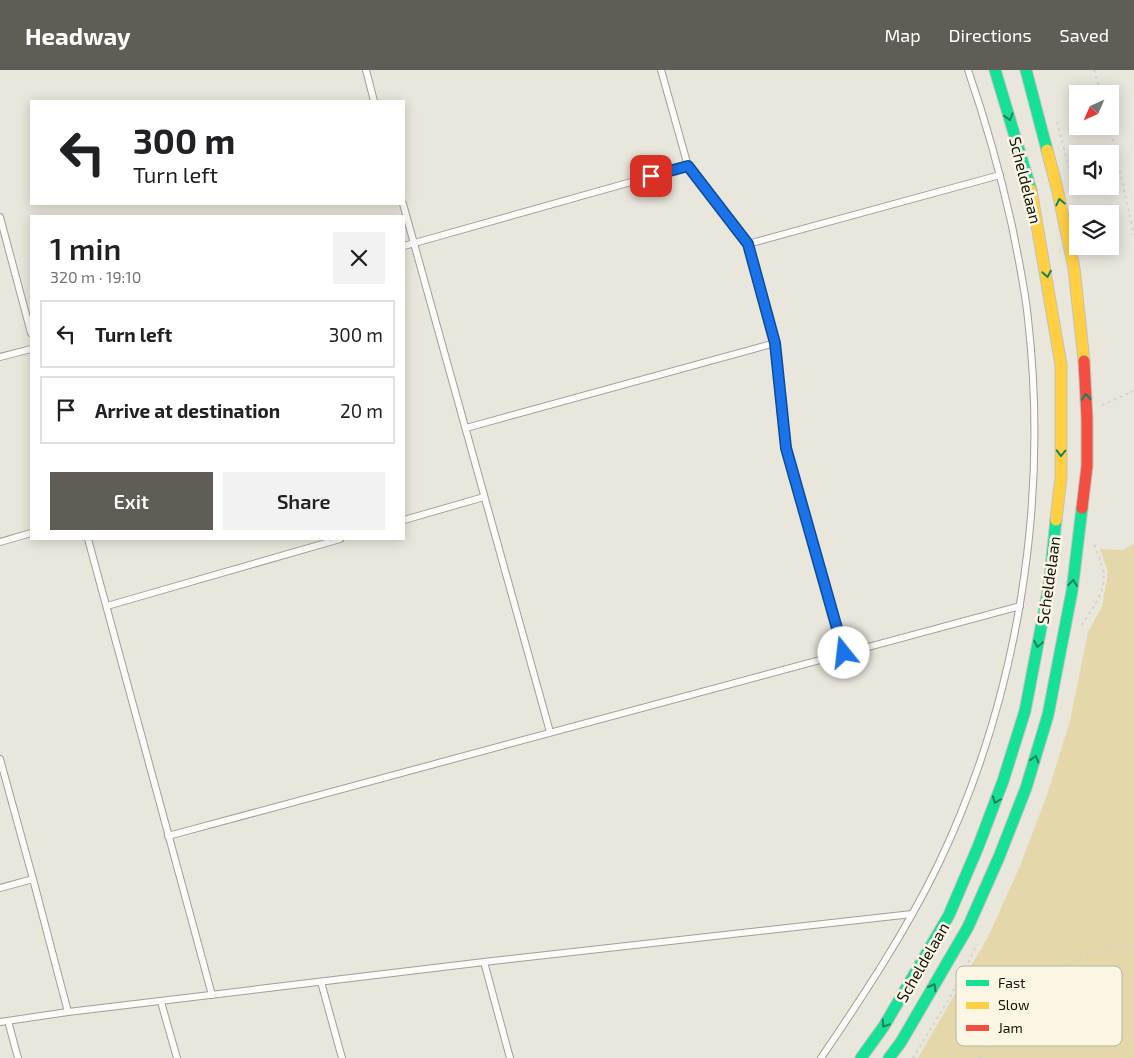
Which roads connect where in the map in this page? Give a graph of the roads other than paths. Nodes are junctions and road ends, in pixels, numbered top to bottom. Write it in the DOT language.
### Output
graph roads {
  1 [pos="366,70"];
  2 [pos="661,70"];
  3 [pos="968,70"];
  4 [pos="995,70"];
  5 [pos="1026,70"];
  6 [pos="374,100"];
  7 [pos="688,166"];
  8 [pos="1000,175"];
  9 [pos="403,205"];
  10 [pos="0,217"];
  11 [pos="414,243"];
  12 [pos="748,244"];
  13 [pos="405,246"];
  14 [pos="30,329"];
  15 [pos="775,343"];
  16 [pos="30,349"];
  17 [pos="0,357"];
  18 [pos="1074,419"];
  19 [pos="466,428"];
  20 [pos="484,497"];
  21 [pos="405,520"];
  22 [pos="30,533"];
  23 [pos="88,540"];
  24 [pos="337,540"];
  25 [pos="0,542"];
  26 [pos="106,606"];
  27 [pos="1020,606"];
  28 [pos="844,653"];
  29 [pos="550,732"];
  30 [pos="0,759"];
  31 [pos="168,836"];
  32 [pos="33,879"];
  33 [pos="0,888"];
  34 [pos="912,914"];
  35 [pos="484,962"];
  36 [pos="321,982"];
  37 [pos="212,995"];
  38 [pos="161,1002"];
  39 [pos="68,1012"];
  40 [pos="8,1021"];
  41 [pos="0,1022"];
  42 [pos="18,1058"];
  43 [pos="177,1058"];
  44 [pos="342,1058"];
  45 [pos="510,1058"];
  46 [pos="821,1058"];
  47 [pos="861,1058"];
  48 [pos="890,1058"];
  1 -- 6 [label="lane"];
  2 -- 7 [label="lane"];
  3 -- 8 [label="lane"];
  4 -- 18 [label="main road, Scheldelaan, one-way"];
  18 -- 5 [label="main road, Scheldelaan, one-way"];
  7 -- 11 [label="lane"];
  7 -- 12 [label="lane"];
  8 -- 12 [label="lane"];
  8 -- 27 [label="lane"];
  9 -- 11 [label="lane"];
  10 -- 14 [label="lane"];
  11 -- 13 [label="lane"];
  11 -- 19 [label="lane"];
  12 -- 15 [label="lane"];
  15 -- 19 [label="lane"];
  15 -- 28 [label="lane"];
  16 -- 17 [label="lane"];
  18 -- 47 [label="main road, Scheldelaan, one-way"];
  48 -- 18 [label="main road, Scheldelaan, one-way"];
  19 -- 20 [label="lane"];
  20 -- 21 [label="lane"];
  20 -- 29 [label="lane"];
  22 -- 25 [label="lane"];
  23 -- 26 [label="lane"];
  24 -- 26 [label="lane"];
  26 -- 31 [label="lane"];
  27 -- 28 [label="lane"];
  27 -- 34 [label="lane"];
  28 -- 29 [label="lane"];
  29 -- 31 [label="lane"];
  30 -- 32 [label="lane"];
  31 -- 37 [label="lane"];
  32 -- 33 [label="lane"];
  32 -- 39 [label="lane"];
  34 -- 35 [label="lane"];
  34 -- 46 [label="lane"];
  35 -- 36 [label="lane"];
  35 -- 45 [label="lane"];
  36 -- 37 [label="lane"];
  36 -- 44 [label="lane"];
  37 -- 38 [label="lane"];
  38 -- 39 [label="lane"];
  38 -- 43 [label="lane"];
  39 -- 40 [label="lane"];
  40 -- 41 [label="lane"];
  40 -- 42 [label="lane"];
}
